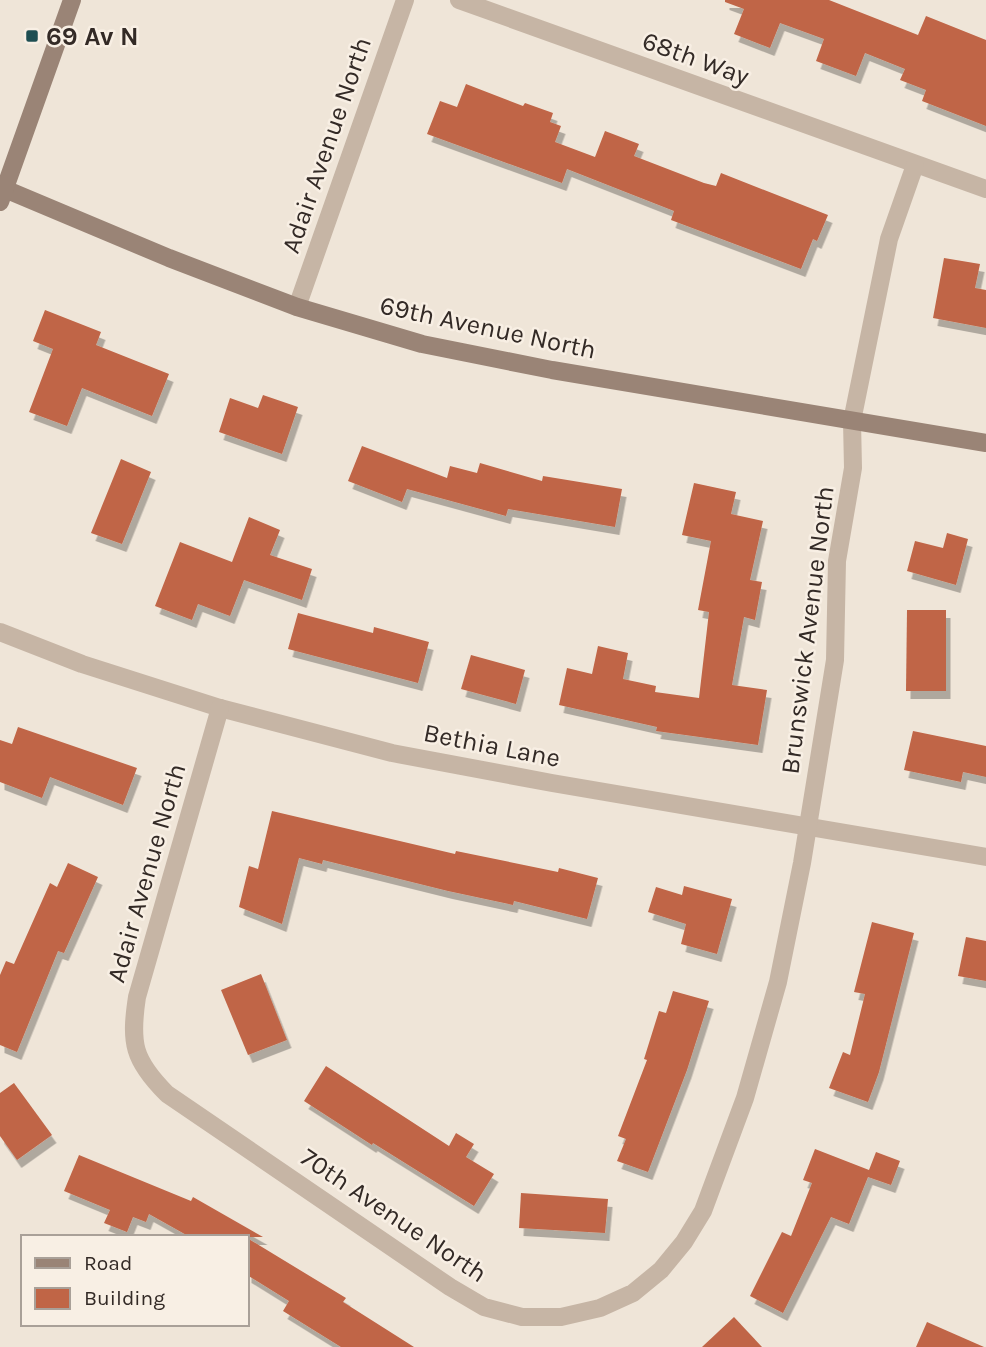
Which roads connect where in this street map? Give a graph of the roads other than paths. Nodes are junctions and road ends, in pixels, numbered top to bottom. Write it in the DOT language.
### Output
graph roads {
  1 [pos="72,0"];
  2 [pos="405,0"];
  3 [pos="459,0"];
  4 [pos="915,165"];
  5 [pos="986,189"];
  6 [pos="2,193"];
  7 [pos="297,307"];
  8 [pos="852,421"];
  9 [pos="986,443"];
  10 [pos="0,632"];
  11 [pos="220,708"];
  12 [pos="808,827"];
  13 [pos="986,857"];
  14 [pos="136,1054"];
  15 [pos="702,1211"];
  1 -- 6 [label="street"];
  2 -- 7 [label="street, Adair Avenue North"];
  3 -- 4 [label="street, 68th Way"];
  4 -- 5 [label="street"];
  4 -- 8 [label="street, Brunswick Avenue North"];
  6 -- 7 [label="street, 69th Avenue North"];
  7 -- 8 [label="street, 69th Avenue North"];
  8 -- 9 [label="street, 69th Avenue North"];
  8 -- 12 [label="street, Brunswick Avenue North"];
  10 -- 11 [label="street, Bethia Lane"];
  11 -- 12 [label="street, Bethia Lane"];
  11 -- 14 [label="street, Adair Avenue North"];
  12 -- 13 [label="street, Bethia Lane"];
  12 -- 15 [label="street, Brunswick Avenue North"];
  14 -- 15 [label="street, 70th Avenue North"];
}
